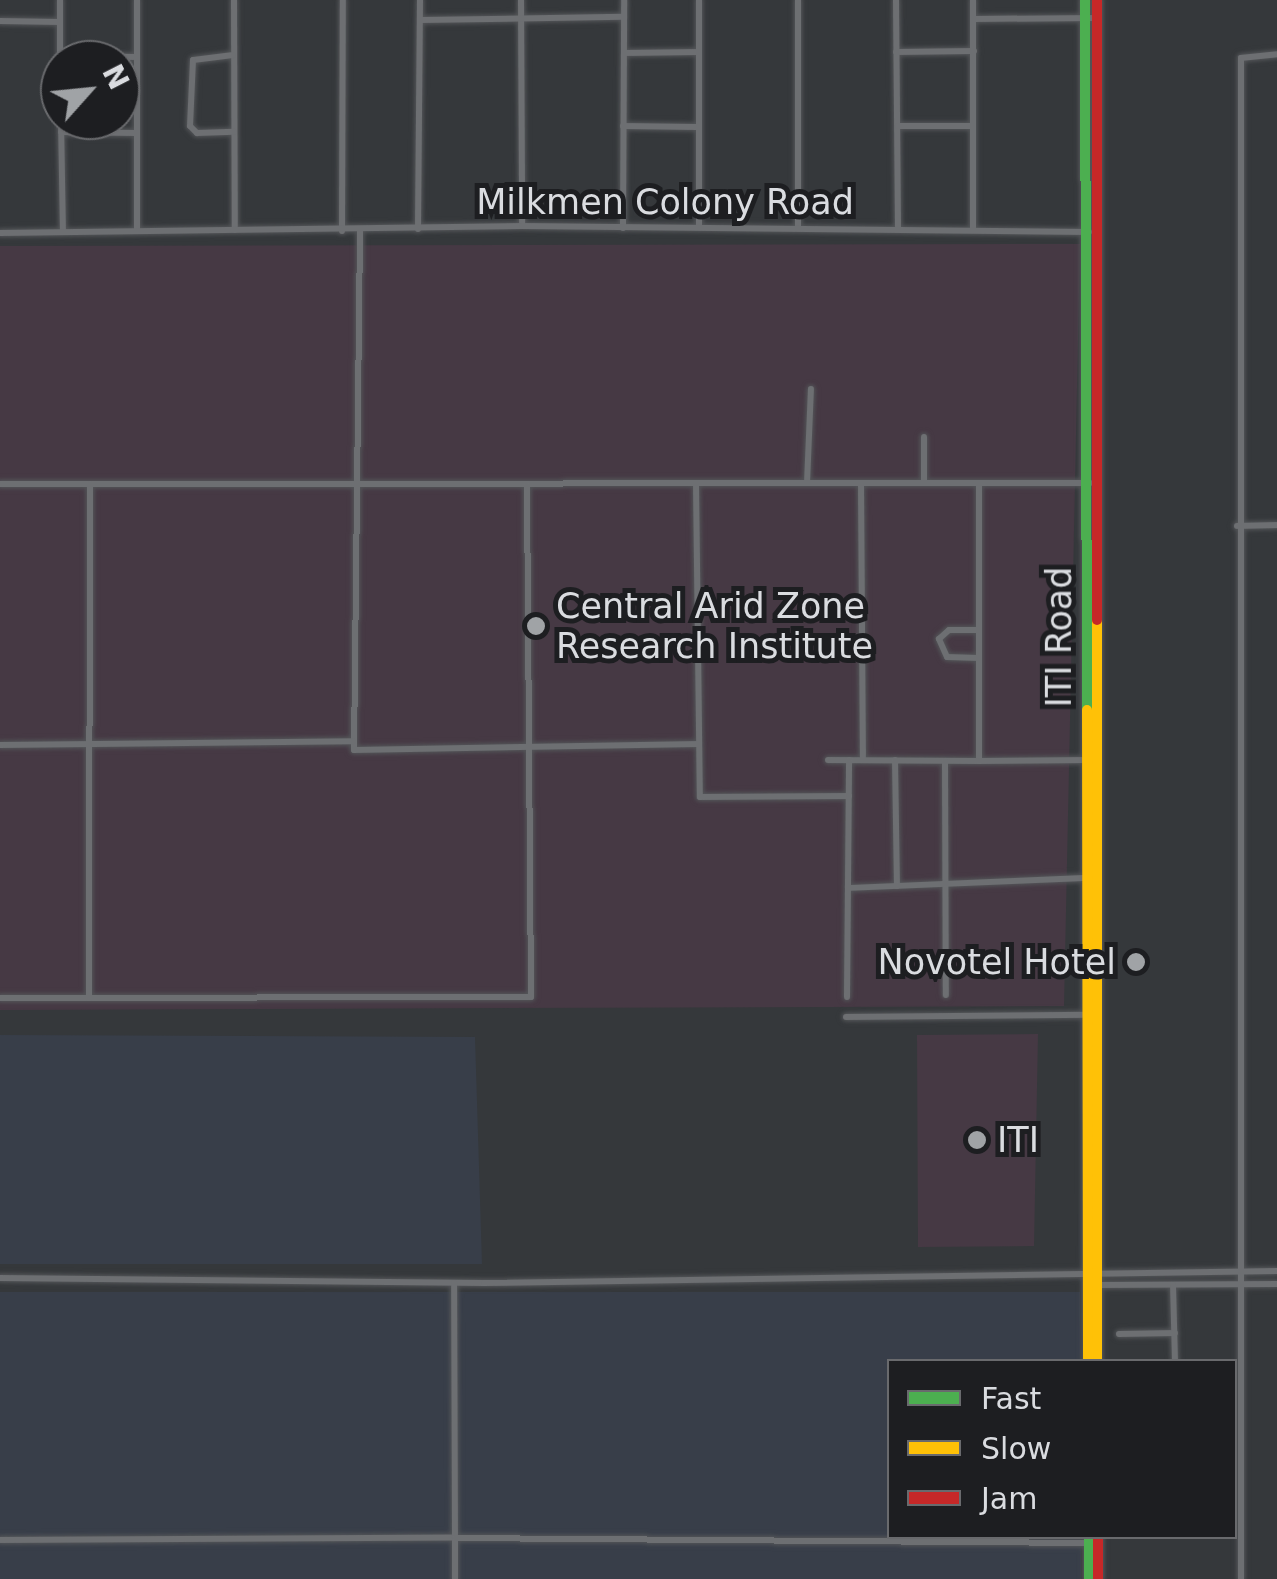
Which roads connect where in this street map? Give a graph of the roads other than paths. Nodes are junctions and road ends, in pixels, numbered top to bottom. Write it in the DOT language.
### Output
graph roads {
  1 [pos="60,0"];
  2 [pos="137,0"];
  3 [pos="234,0"];
  4 [pos="343,0"];
  5 [pos="420,0"];
  6 [pos="521,0"];
  7 [pos="624,0"];
  8 [pos="700,0"];
  9 [pos="798,0"];
  10 [pos="896,0"];
  11 [pos="973,0"];
  12 [pos="1085,0"];
  13 [pos="1097,0"];
  14 [pos="624,16"];
  15 [pos="521,18"];
  16 [pos="1091,18"];
  17 [pos="974,19"];
  18 [pos="420,20"];
  19 [pos="0,21"];
  20 [pos="60,22"];
  21 [pos="60,40"];
  22 [pos="137,40"];
  23 [pos="699,52"];
  24 [pos="896,52"];
  25 [pos="974,52"];
  26 [pos="624,53"];
  27 [pos="233,54"];
  28 [pos="1277,54"];
  29 [pos="623,126"];
  30 [pos="898,126"];
  31 [pos="972,126"];
  32 [pos="697,127"];
  33 [pos="234,132"];
  34 [pos="61,140"];
  35 [pos="136,140"];
  36 [pos="522,226"];
  37 [pos="699,227"];
  38 [pos="798,227"];
  39 [pos="898,227"];
  40 [pos="623,228"];
  41 [pos="973,228"];
  42 [pos="137,229"];
  43 [pos="418,229"];
  44 [pos="63,230"];
  45 [pos="235,230"];
  46 [pos="342,231"];
  47 [pos="360,231"];
  48 [pos="1090,232"];
  49 [pos="0,233"];
  50 [pos="811,389"];
  51 [pos="924,438"];
  52 [pos="806,483"];
  53 [pos="862,483"];
  54 [pos="924,483"];
  55 [pos="979,483"];
  56 [pos="1091,483"];
  57 [pos="0,484"];
  58 [pos="90,484"];
  59 [pos="353,484"];
  60 [pos="527,484"];
  61 [pos="696,484"];
  62 [pos="1277,525"];
  63 [pos="1236,526"];
  64 [pos="979,630"];
  65 [pos="979,658"];
  66 [pos="352,740"];
  67 [pos="699,744"];
  68 [pos="0,745"];
  69 [pos="89,747"];
  70 [pos="527,748"];
  71 [pos="828,760"];
  72 [pos="850,760"];
  73 [pos="864,760"];
  74 [pos="894,760"];
  75 [pos="1092,760"];
  76 [pos="945,761"];
  77 [pos="979,761"];
  78 [pos="849,796"];
  79 [pos="1089,878"];
  80 [pos="946,883"];
  81 [pos="897,886"];
  82 [pos="848,888"];
  83 [pos="946,996"];
  84 [pos="846,997"];
  85 [pos="0,998"];
  86 [pos="89,998"];
  87 [pos="1088,1016"];
  88 [pos="846,1017"];
  89 [pos="1241,1272"];
  90 [pos="1277,1272"];
  91 [pos="1094,1277"];
  92 [pos="0,1278"];
  93 [pos="454,1283"];
  94 [pos="1242,1284"];
  95 [pos="1277,1284"];
  96 [pos="1174,1285"];
  97 [pos="1175,1333"];
  98 [pos="1119,1334"];
  99 [pos="1088,1359"];
  100 [pos="1097,1359"];
  101 [pos="1175,1359"];
  102 [pos="456,1538"];
  103 [pos="0,1540"];
  104 [pos="1094,1540"];
  105 [pos="455,1579"];
  106 [pos="1089,1579"];
  107 [pos="1098,1579"];
  108 [pos="1241,1579"];
  1 -- 20 [label="street"];
  2 -- 22 [label="street"];
  3 -- 27 [label="street"];
  4 -- 46 [label="street"];
  5 -- 18 [label="street"];
  6 -- 15 [label="street"];
  7 -- 14 [label="street"];
  8 -- 23 [label="street"];
  9 -- 38 [label="street"];
  10 -- 24 [label="street"];
  11 -- 17 [label="street"];
  12 -- 16 [label="street, ITI Road"];
  13 -- 16 [label="street, ITI Road"];
  14 -- 15 [label="street"];
  14 -- 26 [label="street"];
  15 -- 18 [label="street"];
  15 -- 36 [label="street"];
  16 -- 17 [label="street"];
  16 -- 48 [label="street, ITI Road"];
  17 -- 25 [label="street"];
  18 -- 43 [label="street"];
  19 -- 20 [label="street"];
  20 -- 21 [label="street"];
  23 -- 26 [label="street"];
  23 -- 32 [label="street"];
  24 -- 25 [label="street"];
  24 -- 30 [label="street"];
  25 -- 31 [label="street"];
  26 -- 29 [label="street"];
  27 -- 33 [label="street"];
  27 -- 33 [label="street"];
  28 -- 63 [label="street"];
  29 -- 32 [label="street"];
  29 -- 40 [label="street"];
  30 -- 31 [label="street"];
  30 -- 39 [label="street"];
  31 -- 41 [label="street"];
  32 -- 37 [label="street"];
  33 -- 45 [label="street"];
  34 -- 44 [label="street"];
  35 -- 42 [label="street"];
  36 -- 40 [label="street, Milkmen Colony Road"];
  36 -- 43 [label="street, Milkmen Colony Road"];
  37 -- 38 [label="street, Milkmen Colony Road"];
  37 -- 40 [label="street, Milkmen Colony Road"];
  38 -- 39 [label="street, Milkmen Colony Road"];
  39 -- 41 [label="street, Milkmen Colony Road"];
  41 -- 48 [label="street, Milkmen Colony Road"];
  42 -- 44 [label="street"];
  42 -- 45 [label="street, Milkmen Colony Road"];
  43 -- 47 [label="street, Milkmen Colony Road"];
  44 -- 49 [label="street"];
  45 -- 46 [label="street, Milkmen Colony Road"];
  46 -- 47 [label="street, Milkmen Colony Road"];
  47 -- 59 [label="street"];
  48 -- 56 [label="street, ITI Road"];
  50 -- 52 [label="street"];
  51 -- 54 [label="street"];
  52 -- 53 [label="street"];
  52 -- 61 [label="street"];
  53 -- 54 [label="street"];
  53 -- 73 [label="street"];
  54 -- 55 [label="street"];
  55 -- 56 [label="street"];
  55 -- 64 [label="street"];
  56 -- 75 [label="street, ITI Road"];
  57 -- 58 [label="street"];
  58 -- 59 [label="street"];
  58 -- 69 [label="street"];
  59 -- 60 [label="street"];
  59 -- 66 [label="street"];
  60 -- 61 [label="street"];
  60 -- 70 [label="street"];
  61 -- 67 [label="street"];
  62 -- 63 [label="street"];
  63 -- 89 [label="street"];
  64 -- 65 [label="street"];
  64 -- 65 [label="street"];
  65 -- 77 [label="street"];
  66 -- 69 [label="street"];
  66 -- 70 [label="street"];
  67 -- 70 [label="street"];
  67 -- 78 [label="street"];
  68 -- 69 [label="street"];
  69 -- 86 [label="street"];
  70 -- 86 [label="street"];
  71 -- 72 [label="street"];
  72 -- 73 [label="street"];
  72 -- 78 [label="street"];
  73 -- 74 [label="street"];
  74 -- 76 [label="street"];
  74 -- 81 [label="street"];
  75 -- 77 [label="street"];
  75 -- 79 [label="street, ITI Road"];
  75 -- 91 [label="street, ITI Road"];
  76 -- 77 [label="street"];
  76 -- 80 [label="street"];
  78 -- 82 [label="street"];
  79 -- 80 [label="street"];
  79 -- 87 [label="street, ITI Road"];
  80 -- 81 [label="street"];
  80 -- 83 [label="street"];
  81 -- 82 [label="street"];
  82 -- 84 [label="street"];
  85 -- 86 [label="street"];
  87 -- 88 [label="street"];
  87 -- 91 [label="street, ITI Road"];
  89 -- 90 [label="street"];
  89 -- 91 [label="street"];
  89 -- 94 [label="street"];
  91 -- 93 [label="street"];
  91 -- 96 [label="street"];
  91 -- 99 [label="street"];
  91 -- 100 [label="street, ITI Road"];
  92 -- 93 [label="street"];
  93 -- 102 [label="street"];
  94 -- 95 [label="street"];
  94 -- 96 [label="street"];
  94 -- 108 [label="street"];
  96 -- 97 [label="street"];
  97 -- 98 [label="street"];
  97 -- 101 [label="street"];
  102 -- 103 [label="street"];
  102 -- 104 [label="street"];
  102 -- 105 [label="street"];
  104 -- 106 [label="street"];
  104 -- 107 [label="street"];
}
